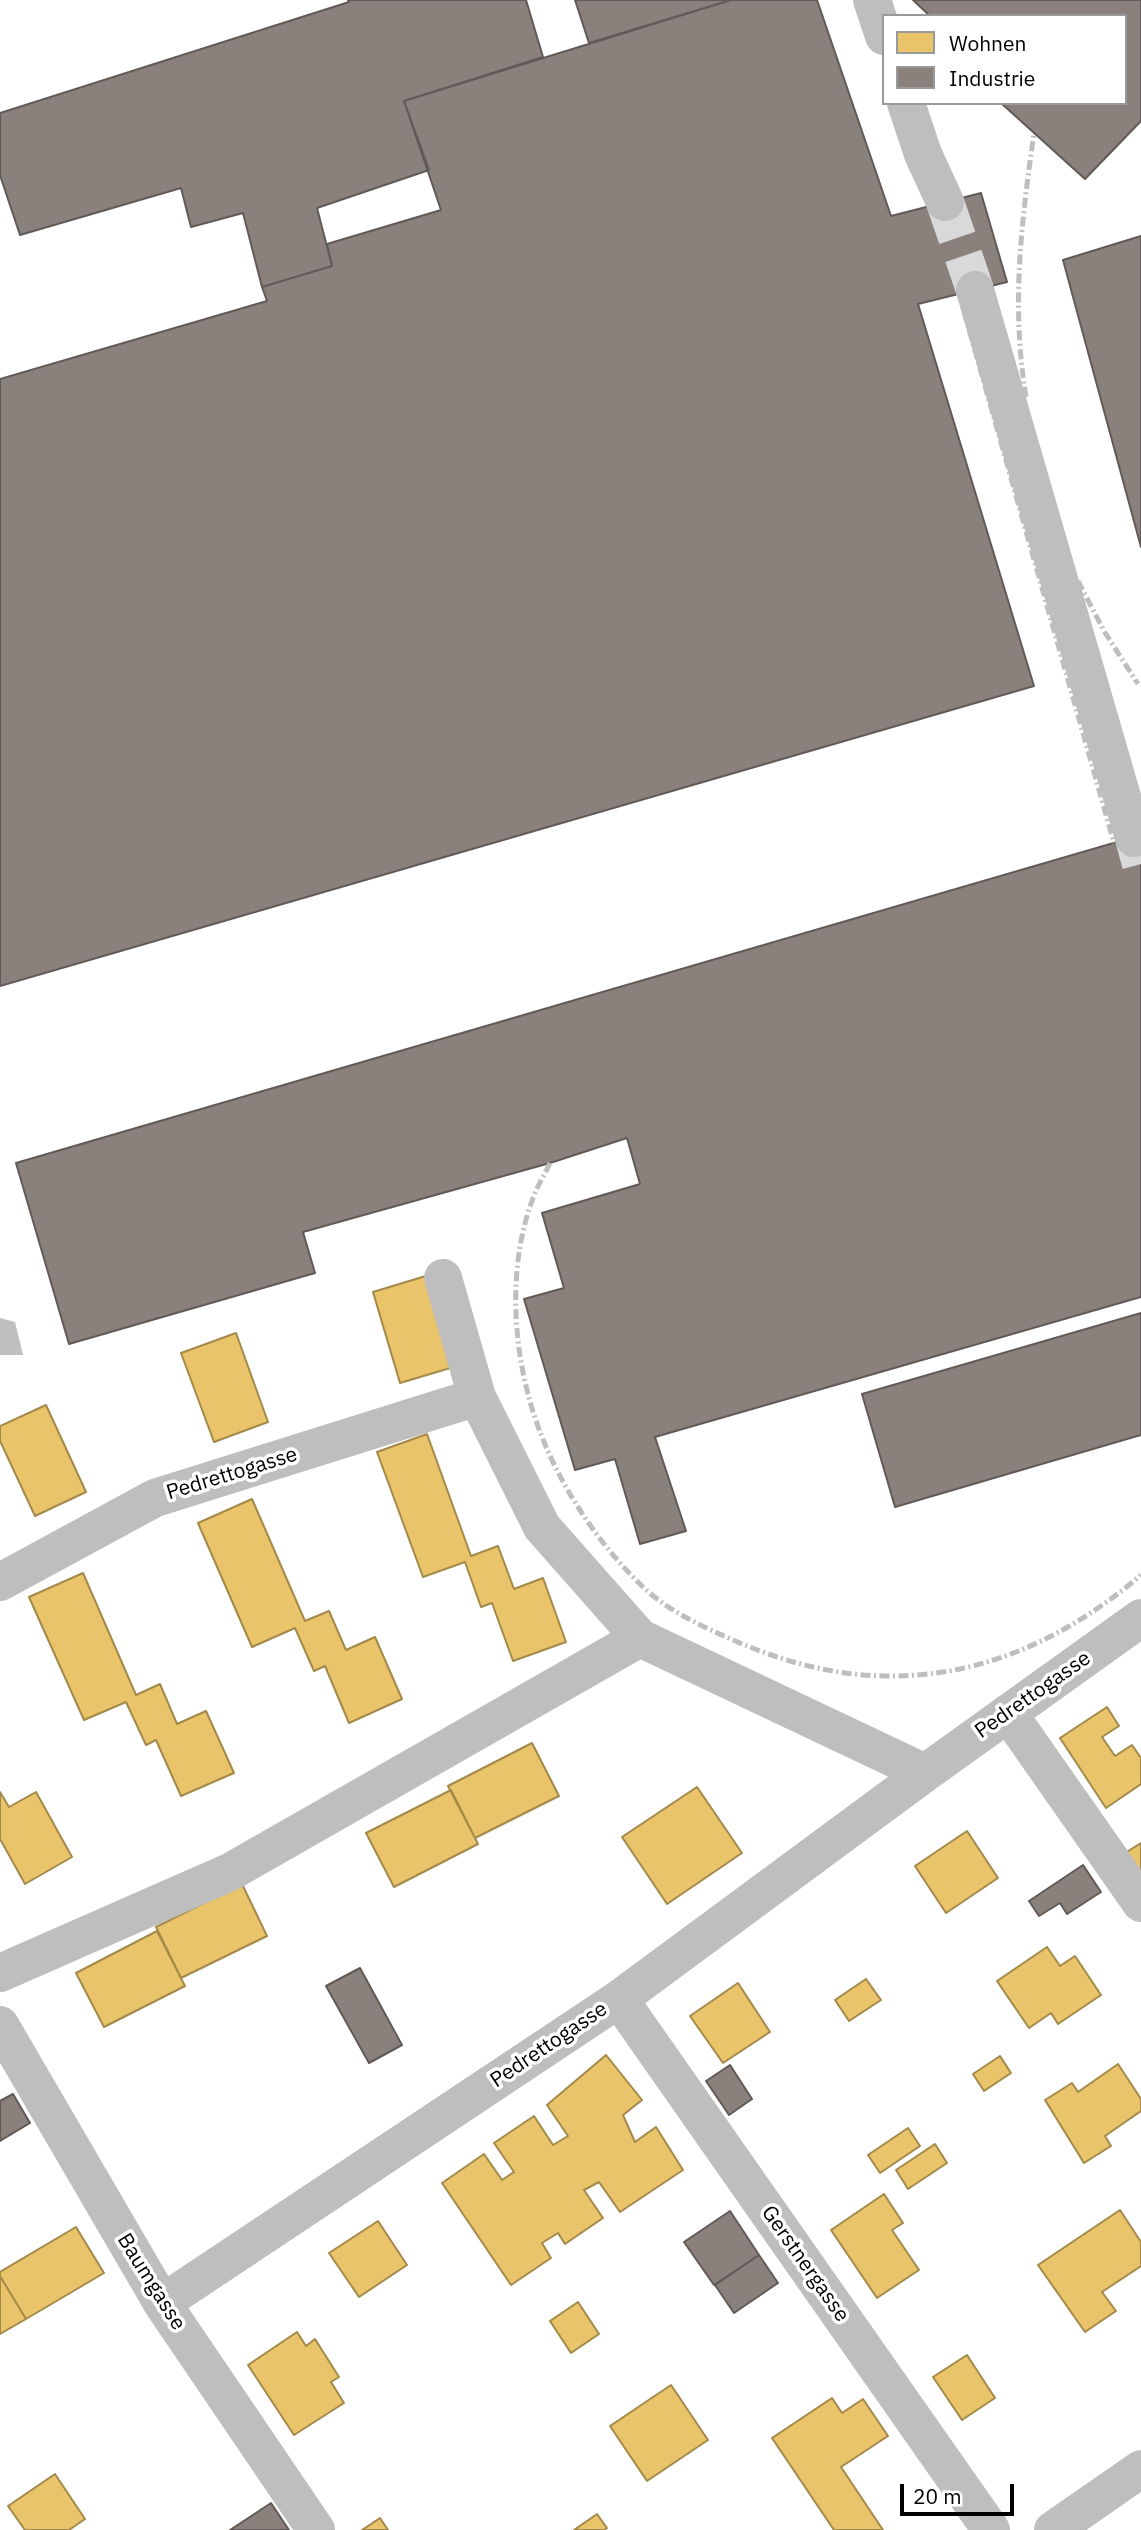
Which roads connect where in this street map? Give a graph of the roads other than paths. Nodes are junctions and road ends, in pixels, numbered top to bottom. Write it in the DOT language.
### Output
graph roads {
  1 [pos="872,0"];
  2 [pos="882,30"];
  3 [pos="907,105"];
  4 [pos="945,202"];
  5 [pos="975,289"];
  6 [pos="1134,838"];
  7 [pos="443,1278"];
  8 [pos="477,1397"];
  9 [pos="0,1582"];
  10 [pos="1141,1618"];
  11 [pos="640,1638"];
  12 [pos="1008,1713"];
  13 [pos="925,1773"];
  14 [pos="1141,1903"];
  15 [pos="0,1973"];
  16 [pos="618,1999"];
  17 [pos="0,2025"];
  18 [pos="162,2303"];
  19 [pos="1141,2469"];
  20 [pos="317,2530"];
  21 [pos="991,2530"];
  22 [pos="1053,2530"];
  1 -- 2 [label="street"];
  3 -- 4 [label="street"];
  5 -- 6 [label="street"];
  7 -- 8 [label="street"];
  8 -- 9 [label="street, Pedrettogasse"];
  8 -- 11 [label="street"];
  10 -- 12 [label="street, Pedrettogasse"];
  11 -- 13 [label="street"];
  11 -- 15 [label="street"];
  12 -- 13 [label="street, Pedrettogasse"];
  12 -- 14 [label="street"];
  13 -- 16 [label="street, Pedrettogasse"];
  16 -- 18 [label="street, Pedrettogasse"];
  16 -- 21 [label="street, Gerstnergasse"];
  17 -- 18 [label="street, Baumgasse"];
  18 -- 20 [label="street, Baumgasse"];
  19 -- 22 [label="street"];
}
